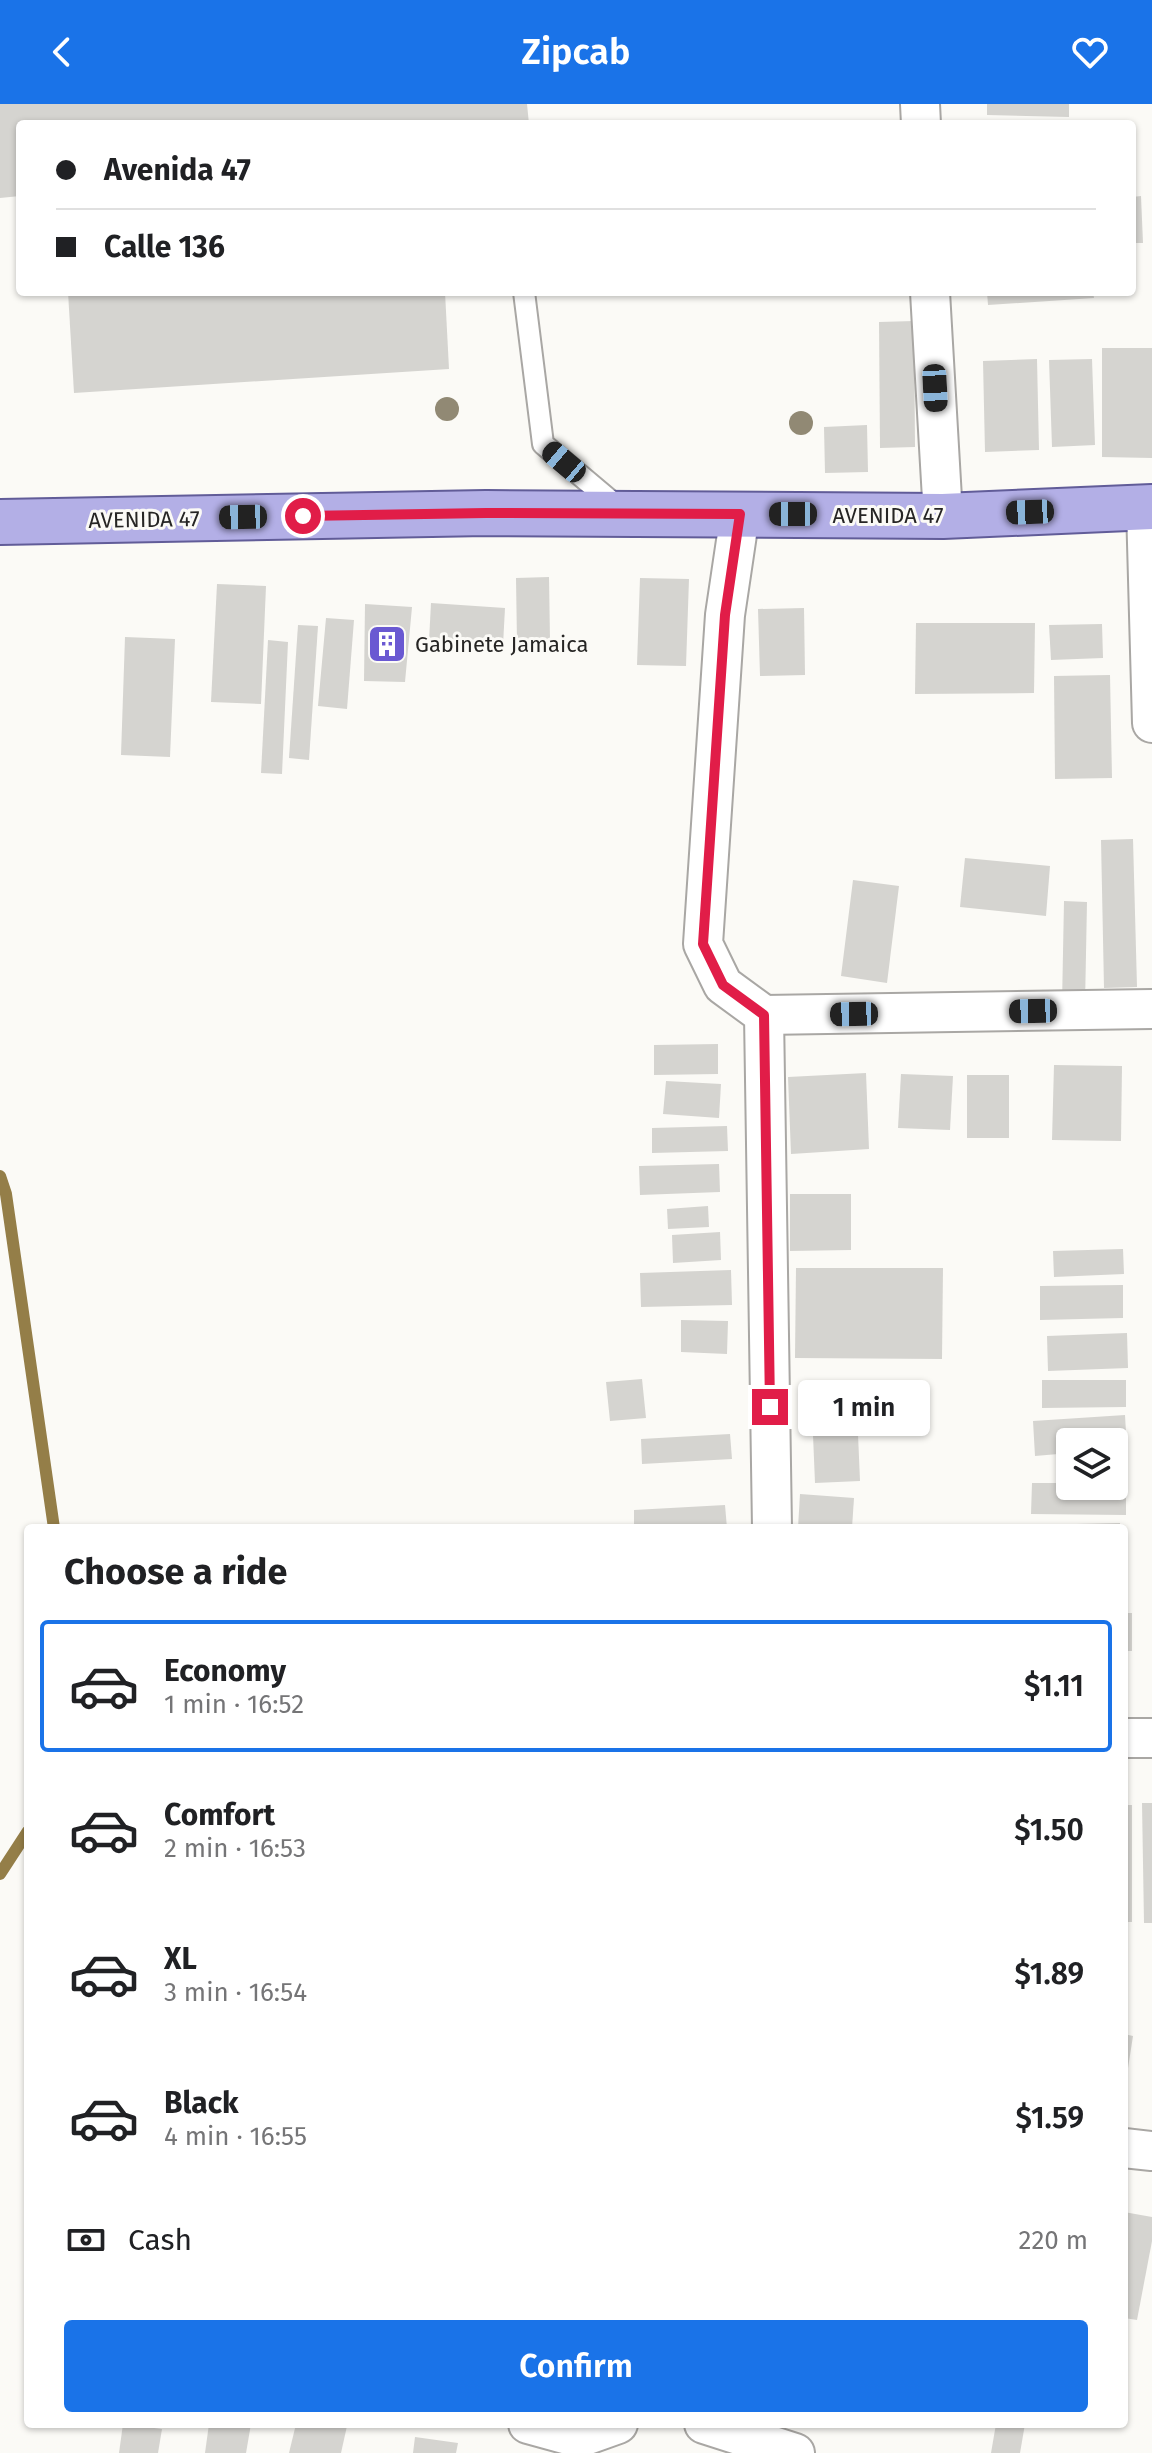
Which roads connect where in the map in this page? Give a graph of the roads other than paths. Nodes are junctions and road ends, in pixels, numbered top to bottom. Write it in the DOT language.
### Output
graph roads {
  1 [pos="524,296"];
  2 [pos="930,296"];
  3 [pos="1149,507"];
  4 [pos="625,513"];
  5 [pos="740,514"];
  6 [pos="943,516"];
  7 [pos="0,522"];
  8 [pos="1152,723"];
  9 [pos="1152,1009"];
  10 [pos="764,1015"];
  11 [pos="772,1524"];
  12 [pos="1128,1738"];
  13 [pos="1152,1738"];
  14 [pos="1128,2148"];
  15 [pos="1152,2151"];
  16 [pos="543,2428"];
  17 [pos="607,2428"];
  18 [pos="625,2428"];
  19 [pos="717,2428"];
  20 [pos="622,2453"];
  21 [pos="795,2453"];
  1 -- 4 [label="lane"];
  2 -- 6 [label="street"];
  3 -- 6 [label="main road, AVENIDA 47"];
  3 -- 8 [label="street"];
  4 -- 5 [label="main road, AVENIDA 47"];
  4 -- 7 [label="main road, AVENIDA 47"];
  5 -- 6 [label="main road, AVENIDA 47"];
  5 -- 10 [label="street"];
  9 -- 10 [label="street"];
  10 -- 11 [label="street"];
  12 -- 13 [label="street"];
  14 -- 15 [label="street"];
  16 -- 17 [label="street"];
  18 -- 20 [label="street"];
  19 -- 21 [label="street"];
}
